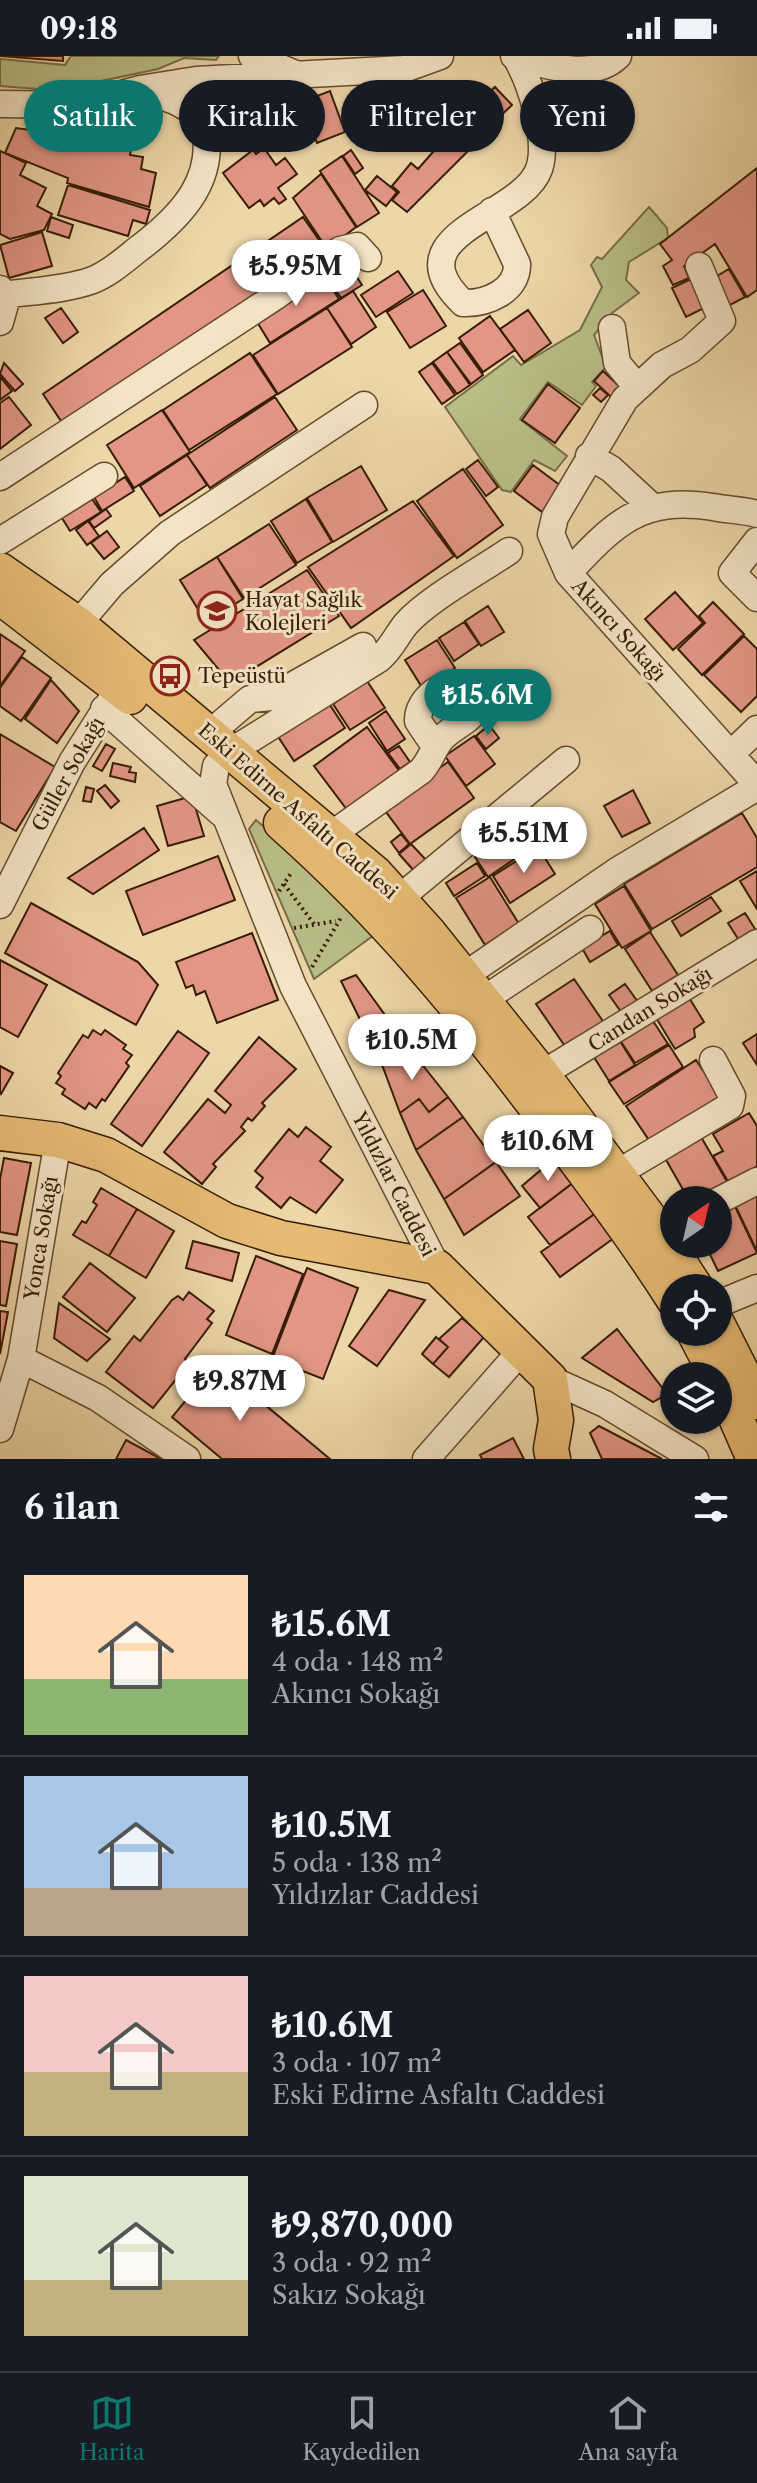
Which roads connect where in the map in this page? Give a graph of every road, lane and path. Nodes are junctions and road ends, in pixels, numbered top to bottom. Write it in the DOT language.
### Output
graph roads {
  1 [pos="252,56"];
  2 [pos="440,56"];
  3 [pos="514,56"];
  4 [pos="618,56"];
  5 [pos="300,76"];
  6 [pos="163,85"];
  7 [pos="0,104"];
  8 [pos="24,104"];
  9 [pos="204,152"];
  10 [pos="492,211"];
  11 [pos="368,258"];
  12 [pos="699,266"];
  13 [pos="2,292"];
  14 [pos="0,322"];
  15 [pos="612,328"];
  16 [pos="637,387"];
  17 [pos="364,405"];
  18 [pos="589,456"];
  19 [pos="104,476"];
  20 [pos="0,477"];
  21 [pos="651,506"];
  22 [pos="757,514"];
  23 [pos="0,541"];
  24 [pos="757,541"];
  25 [pos="509,551"];
  26 [pos="0,570"];
  27 [pos="568,573"];
  28 [pos="0,597"];
  29 [pos="757,598"];
  30 [pos="78,624"];
  31 [pos="363,646"];
  32 [pos="119,690"];
  33 [pos="757,729"];
  34 [pos="439,742"];
  35 [pos="219,751"];
  36 [pos="731,754"];
  37 [pos="566,760"];
  38 [pos="757,785"];
  39 [pos="225,816"];
  40 [pos="319,841"];
  41 [pos="284,884"];
  42 [pos="0,905"];
  43 [pos="370,909"];
  44 [pos="268,922"];
  45 [pos="314,925"];
  46 [pos="590,929"];
  47 [pos="757,943"];
  48 [pos="464,988"];
  49 [pos="297,993"];
  50 [pos="713,1060"];
  51 [pos="542,1074"];
  52 [pos="0,1133"];
  53 [pos="58,1140"];
  54 [pos="616,1174"];
  55 [pos="757,1181"];
  56 [pos="732,1194"];
  57 [pos="660,1221"];
  58 [pos="437,1267"];
  59 [pos="660,1280"];
  60 [pos="757,1288"];
  61 [pos="732,1298"];
  62 [pos="707,1346"];
  63 [pos="726,1346"];
  64 [pos="521,1351"];
  65 [pos="21,1359"];
  66 [pos="550,1379"];
  67 [pos="739,1380"];
  68 [pos="0,1429"];
  69 [pos="187,1459"];
  70 [pos="426,1459"];
  71 [pos="553,1459"];
  72 [pos="695,1459"];
  73 [pos="754,1459"];
  1 -- 5 [label="street"];
  2 -- 5 [label="street"];
  3 -- 4 [label="street"];
  3 -- 10 [label="street"];
  5 -- 6 [label="street"];
  7 -- 8 [label="street"];
  9 -- 13 [label="street"];
  11 -- 20 [label="street"];
  12 -- 16 [label="street, Akıncı Sokağı"];
  13 -- 14 [label="street"];
  15 -- 16 [label="street"];
  16 -- 18 [label="street, Akıncı Sokağı"];
  17 -- 30 [label="street"];
  18 -- 21 [label="street"];
  18 -- 27 [label="street, Akıncı Sokağı"];
  19 -- 23 [label="street"];
  21 -- 22 [label="street"];
  21 -- 27 [label="street"];
  24 -- 29 [label="street"];
  25 -- 35 [label="street"];
  26 -- 30 [label="main road, Eski Edirne Asfaltı Caddesi"];
  27 -- 36 [label="street, Akıncı Sokağı"];
  28 -- 32 [label="main road, Eski Edirne Asfaltı Caddesi"];
  30 -- 32 [label="main road, Eski Edirne Asfaltı Caddesi"];
  31 -- 35 [label="street"];
  32 -- 35 [label="main road, Eski Edirne Asfaltı Caddesi"];
  32 -- 39 [label="street"];
  32 -- 42 [label="street, Güller Sokağı"];
  33 -- 36 [label="street"];
  34 -- 40 [label="street"];
  35 -- 39 [label="street, Yıldızlar Caddesi"];
  35 -- 40 [label="main road, Eski Edirne Asfaltı Caddesi"];
  36 -- 38 [label="street, Akıncı Sokağı"];
  37 -- 43 [label="street"];
  38 -- 48 [label="street"];
  39 -- 44 [label="street, Yıldızlar Caddesi"];
  40 -- 41 [label="path"];
  40 -- 43 [label="main road, Eski Edirne Asfaltı Caddesi"];
  41 -- 44 [label="path"];
  41 -- 45 [label="path"];
  43 -- 45 [label="path"];
  43 -- 48 [label="main road, Eski Edirne Asfaltı Caddesi"];
  43 -- 49 [label="path"];
  44 -- 45 [label="path"];
  44 -- 49 [label="street, Yıldızlar Caddesi"];
  46 -- 48 [label="street"];
  47 -- 51 [label="street, Candan Sokağı"];
  48 -- 51 [label="main road, Eski Edirne Asfaltı Caddesi"];
  48 -- 59 [label="main road, Eski Edirne Asfaltı Caddesi"];
  49 -- 58 [label="street, Yıldızlar Caddesi"];
  50 -- 54 [label="street"];
  51 -- 54 [label="main road, Eski Edirne Asfaltı Caddesi"];
  52 -- 53 [label="main road"];
  53 -- 58 [label="main road"];
  53 -- 65 [label="street, Yonca Sokağı"];
  54 -- 57 [label="main road, Eski Edirne Asfaltı Caddesi"];
  55 -- 56 [label="street"];
  58 -- 64 [label="main road, Yıldızlar Caddesi"];
  60 -- 61 [label="street"];
  62 -- 67 [label="main road"];
  63 -- 67 [label="main road"];
  64 -- 66 [label="main road, Yıldızlar Caddesi"];
  64 -- 70 [label="street"];
  65 -- 68 [label="street, Yonca Sokağı"];
  65 -- 69 [label="street"];
  66 -- 71 [label="main road"];
  66 -- 72 [label="street"];
  67 -- 73 [label="main road"];
}
